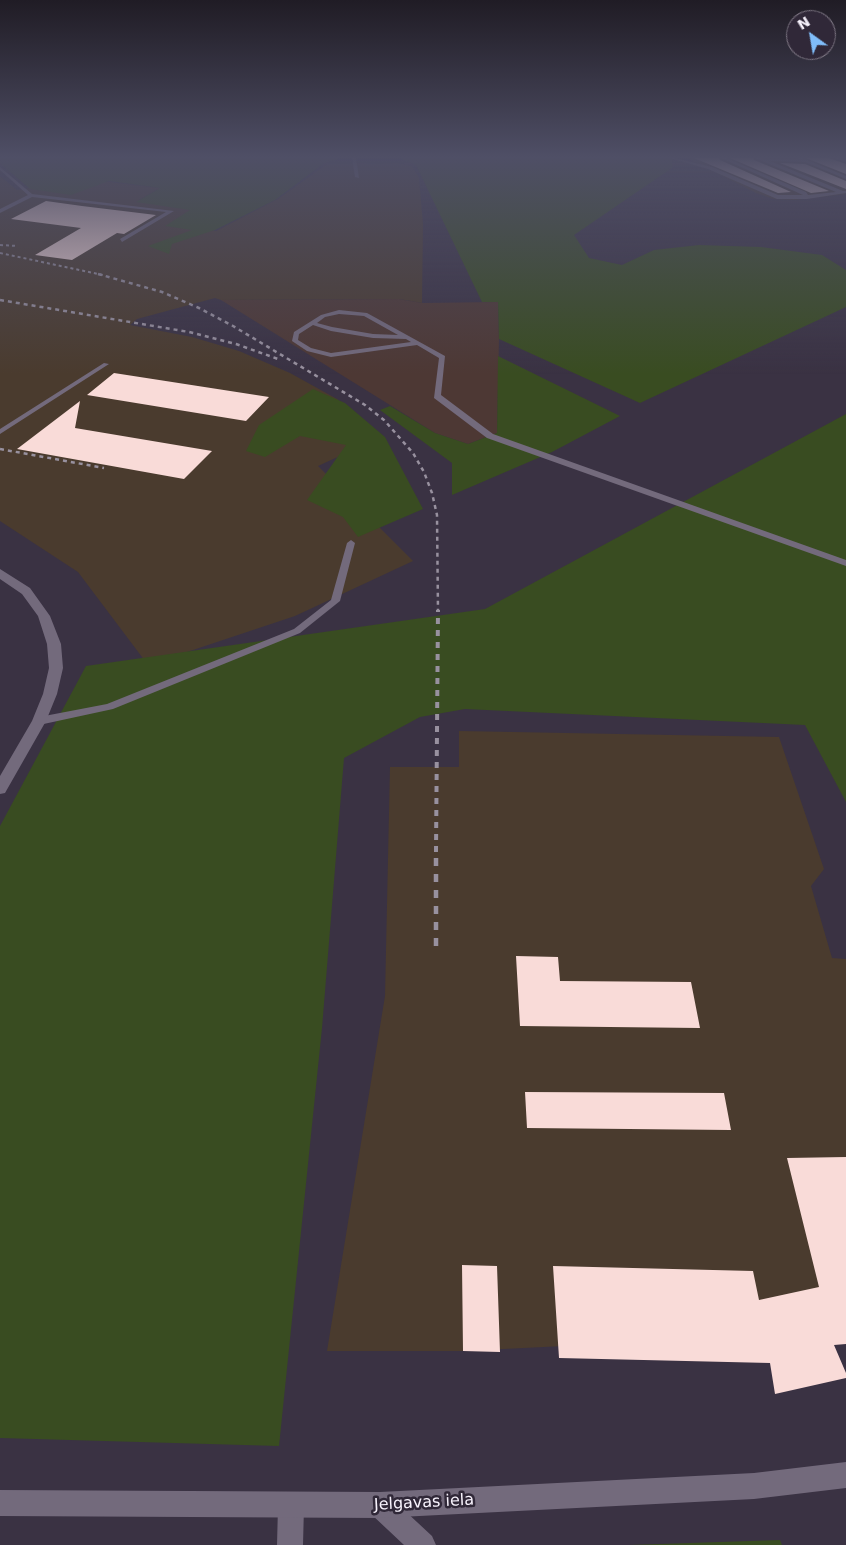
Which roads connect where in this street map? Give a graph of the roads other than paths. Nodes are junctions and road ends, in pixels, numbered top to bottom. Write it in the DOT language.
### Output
graph roads {
  1 [pos="139,230"];
  2 [pos="122,240"];
  3 [pos="312,323"];
  4 [pos="408,337"];
  5 [pos="418,343"];
  6 [pos="106,364"];
  7 [pos="0,432"];
  8 [pos="351,543"];
  9 [pos="846,563"];
  10 [pos="0,572"];
  11 [pos="39,721"];
  12 [pos="0,790"];
  13 [pos="846,1475"];
  14 [pos="0,1503"];
  15 [pos="291,1506"];
  16 [pos="380,1506"];
  17 [pos="290,1545"];
  18 [pos="423,1545"];
  1 -- 2 [label="lane"];
  3 -- 4 [label="lane"];
  3 -- 4 [label="lane"];
  3 -- 5 [label="lane"];
  4 -- 5 [label="lane"];
  5 -- 9 [label="lane"];
  6 -- 7 [label="lane"];
  8 -- 11 [label="lane"];
  10 -- 11 [label="street"];
  11 -- 12 [label="street"];
  13 -- 16 [label="street, Jelgavas iela"];
  14 -- 15 [label="street, Jelgavas iela"];
  15 -- 16 [label="street, Jelgavas iela"];
  15 -- 17 [label="street"];
  16 -- 18 [label="street"];
}
